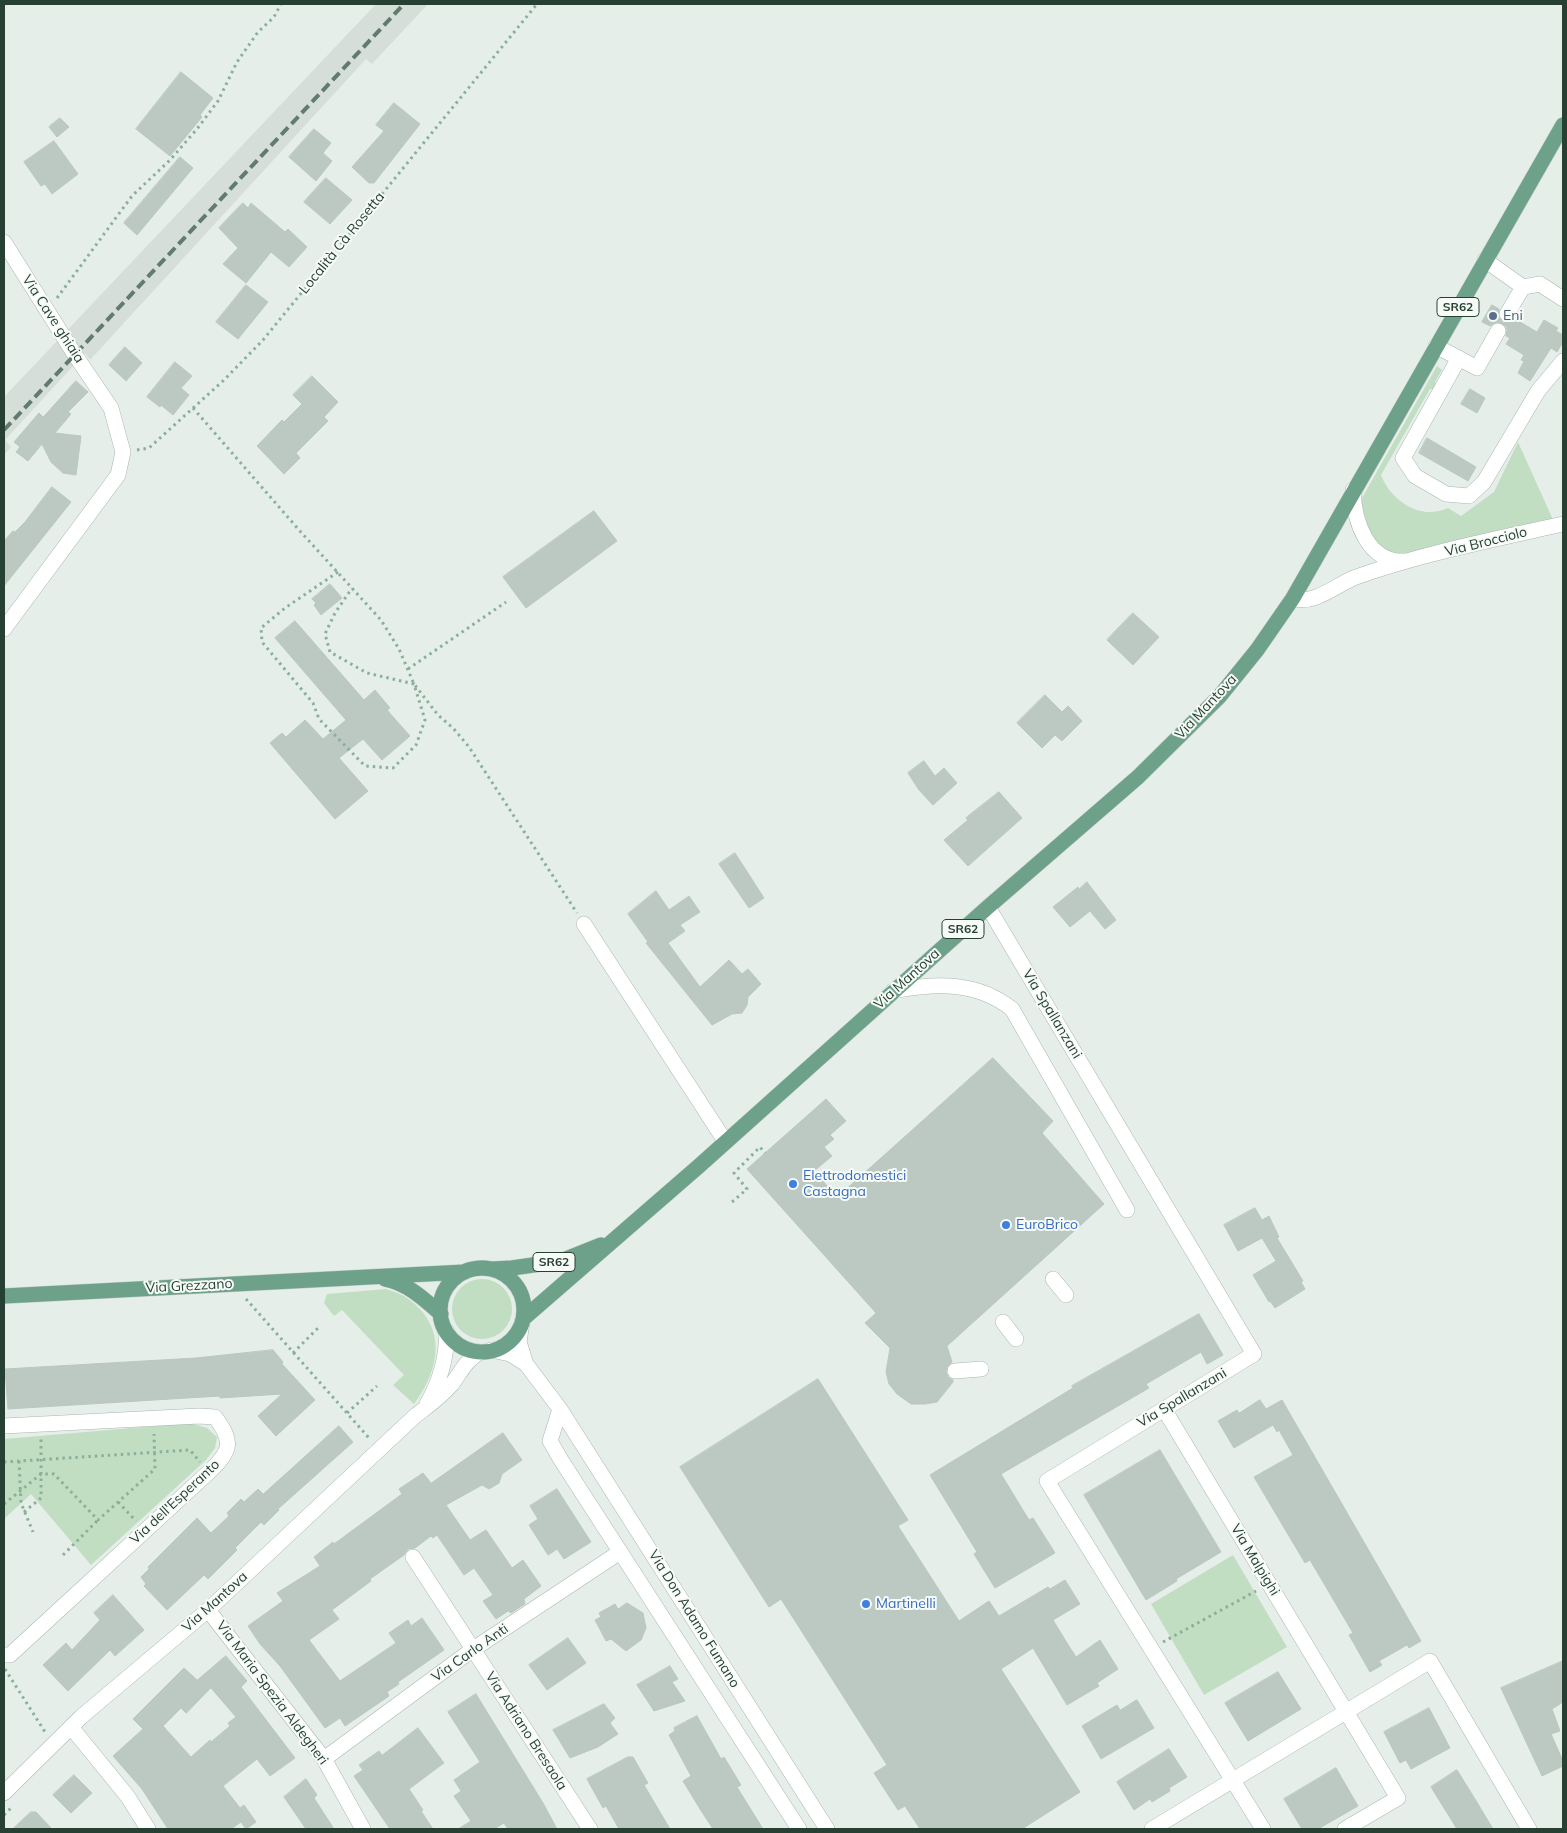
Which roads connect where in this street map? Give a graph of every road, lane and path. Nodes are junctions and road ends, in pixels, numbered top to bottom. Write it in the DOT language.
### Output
graph roads {
  1 [pos="281,4"];
  2 [pos="537,4"];
  3 [pos="1563,125"];
  4 [pos="4,242"];
  5 [pos="1485,260"];
  6 [pos="1522,286"];
  7 [pos="1563,299"];
  8 [pos="48,310"];
  9 [pos="1507,314"];
  10 [pos="1498,331"];
  11 [pos="1436,346"];
  12 [pos="1460,358"];
  13 [pos="1563,362"];
  14 [pos="193,408"];
  15 [pos="124,452"];
  16 [pos="1353,490"];
  17 [pos="1563,524"];
  18 [pos="1409,561"];
  19 [pos="338,572"];
  20 [pos="352,588"];
  21 [pos="1293,598"];
  22 [pos="506,602"];
  23 [pos="4,628"];
  24 [pos="408,669"];
  25 [pos="414,684"];
  26 [pos="988,907"];
  27 [pos="584,924"];
  28 [pos="894,991"];
  29 [pos="725,1141"];
  30 [pos="765,1153"];
  31 [pos="732,1202"];
  32 [pos="1128,1210"];
  33 [pos="612,1240"];
  34 [pos="493,1269"];
  35 [pos="465,1272"];
  36 [pos="373,1277"];
  37 [pos="1053,1279"];
  38 [pos="1066,1295"];
  39 [pos="4,1296"];
  40 [pos="244,1297"];
  41 [pos="441,1314"];
  42 [pos="523,1320"];
  43 [pos="1002,1322"];
  44 [pos="320,1326"];
  45 [pos="447,1332"];
  46 [pos="1016,1338"];
  47 [pos="485,1351"];
  48 [pos="293,1353"];
  49 [pos="526,1364"];
  50 [pos="981,1369"];
  51 [pos="955,1371"];
  52 [pos="377,1386"];
  53 [pos="424,1409"];
  54 [pos="560,1409"];
  55 [pos="1164,1409"];
  56 [pos="347,1413"];
  57 [pos="41,1424"];
  58 [pos="4,1426"];
  59 [pos="380,1450"];
  60 [pos="154,1452"];
  61 [pos="42,1459"];
  62 [pos="19,1461"];
  63 [pos="4,1462"];
  64 [pos="209,1472"];
  65 [pos="42,1474"];
  66 [pos="20,1490"];
  67 [pos="118,1502"];
  68 [pos="4,1504"];
  69 [pos="24,1512"];
  70 [pos="98,1520"];
  71 [pos="145,1531"];
  72 [pos="33,1532"];
  73 [pos="620,1552"];
  74 [pos="63,1555"];
  75 [pos="413,1557"];
  76 [pos="1270,1583"];
  77 [pos="208,1610"];
  78 [pos="1151,1649"];
  79 [pos="472,1650"];
  80 [pos="4,1655"];
  81 [pos="4,1667"];
  82 [pos="1346,1712"];
  83 [pos="71,1727"];
  84 [pos="53,1744"];
  85 [pos="324,1758"];
  86 [pos="1233,1780"];
  87 [pos="4,1793"];
  88 [pos="148,1829"];
  89 [pos="363,1829"];
  90 [pos="590,1829"];
  91 [pos="798,1829"];
  92 [pos="827,1829"];
  93 [pos="1152,1829"];
  94 [pos="1263,1829"];
  95 [pos="1345,1829"];
  96 [pos="1529,1829"];
  1 -- 8 [label="path"];
  2 -- 14 [label="path, Località Cà Rosetta"];
  3 -- 5 [label="main road, SR62"];
  4 -- 8 [label="street, Via Cave ghiaia"];
  5 -- 6 [label="street"];
  5 -- 11 [label="main road, SR62"];
  6 -- 7 [label="street"];
  6 -- 9 [label="street"];
  8 -- 15 [label="street, Via Cave ghiaia"];
  10 -- 12 [label="street"];
  11 -- 12 [label="street"];
  11 -- 16 [label="main road, SR62"];
  12 -- 13 [label="street"];
  14 -- 15 [label="path, Località Cà Rosetta"];
  14 -- 19 [label="path"];
  15 -- 23 [label="street"];
  16 -- 18 [label="street, Via Brocciolo"];
  16 -- 21 [label="main road, SR62"];
  17 -- 18 [label="street, Via Brocciolo"];
  18 -- 21 [label="street, Via Brocciolo"];
  19 -- 20 [label="path"];
  19 -- 25 [label="path"];
  20 -- 24 [label="path"];
  20 -- 25 [label="path"];
  21 -- 26 [label="main road, Via Mantova / SR62"];
  22 -- 24 [label="path"];
  24 -- 25 [label="path"];
  25 -- 27 [label="path"];
  26 -- 28 [label="main road, Via Mantova / SR62"];
  26 -- 55 [label="street, Via Spallanzani"];
  27 -- 29 [label="street"];
  28 -- 29 [label="main road, Via Mantova / SR62"];
  28 -- 32 [label="street"];
  29 -- 33 [label="main road, Via Mantova / SR62"];
  30 -- 31 [label="path"];
  33 -- 34 [label="main road, Via Mantova / SR62"];
  33 -- 42 [label="main road, Via Mantova / SR62"];
  34 -- 35 [label="main road"];
  34 -- 42 [label="main road"];
  35 -- 36 [label="main road, Via Grezzano"];
  35 -- 41 [label="main road"];
  36 -- 39 [label="main road, Via Grezzano"];
  36 -- 41 [label="main road, Via Grezzano"];
  37 -- 38 [label="street"];
  40 -- 48 [label="path"];
  41 -- 45 [label="main road"];
  42 -- 47 [label="main road"];
  42 -- 49 [label="street, Via Don Adamo Fumano"];
  43 -- 46 [label="street"];
  44 -- 48 [label="path"];
  45 -- 47 [label="main road"];
  45 -- 53 [label="street, Via Mantova"];
  47 -- 49 [label="street, Via Don Adamo Fumano"];
  47 -- 53 [label="street, Via Mantova"];
  48 -- 56 [label="path"];
  49 -- 54 [label="street, Via Don Adamo Fumano"];
  50 -- 51 [label="street"];
  52 -- 56 [label="path"];
  53 -- 59 [label="street, Via Mantova"];
  54 -- 73 [label="street, Via Don Adamo Fumano"];
  54 -- 92 [label="street, Via Don Adamo Fumano"];
  55 -- 76 [label="street, Via Malpighi"];
  55 -- 78 [label="street, Via Spallanzani"];
  56 -- 59 [label="path"];
  57 -- 58 [label="street, Via dell'Esperanto"];
  57 -- 61 [label="path"];
  57 -- 64 [label="street, Via dell'Esperanto"];
  59 -- 77 [label="street, Via Mantova"];
  60 -- 61 [label="path"];
  60 -- 64 [label="path"];
  60 -- 67 [label="path"];
  61 -- 62 [label="path"];
  61 -- 65 [label="path"];
  62 -- 63 [label="path"];
  62 -- 66 [label="path"];
  64 -- 71 [label="street, Via dell'Esperanto"];
  65 -- 66 [label="path"];
  65 -- 69 [label="path"];
  65 -- 70 [label="path"];
  66 -- 68 [label="path"];
  66 -- 69 [label="path"];
  67 -- 70 [label="path"];
  67 -- 71 [label="path"];
  69 -- 72 [label="path"];
  70 -- 74 [label="path"];
  71 -- 80 [label="street, Via dell'Esperanto"];
  73 -- 79 [label="street, Via Carlo Anti"];
  73 -- 91 [label="street, Via Don Adamo Fumano"];
  75 -- 79 [label="street, Via Adriano Bresaola"];
  76 -- 78 [label="path"];
  76 -- 82 [label="street, Via Malpighi"];
  77 -- 83 [label="street, Via Mantova"];
  77 -- 85 [label="street, Via Maria Spezia Aldegheri"];
  78 -- 86 [label="street, Via Spallanzani"];
  79 -- 85 [label="street, Via Carlo Anti"];
  79 -- 90 [label="street, Via Adriano Bresaola"];
  81 -- 84 [label="path"];
  82 -- 86 [label="street"];
  82 -- 95 [label="street, Via Malpighi"];
  82 -- 96 [label="street"];
  83 -- 84 [label="street, Via Mantova"];
  83 -- 88 [label="street"];
  84 -- 87 [label="street, Via Mantova"];
  85 -- 89 [label="street, Via Maria Spezia Aldegheri"];
  86 -- 93 [label="street"];
  86 -- 94 [label="street"];
}
